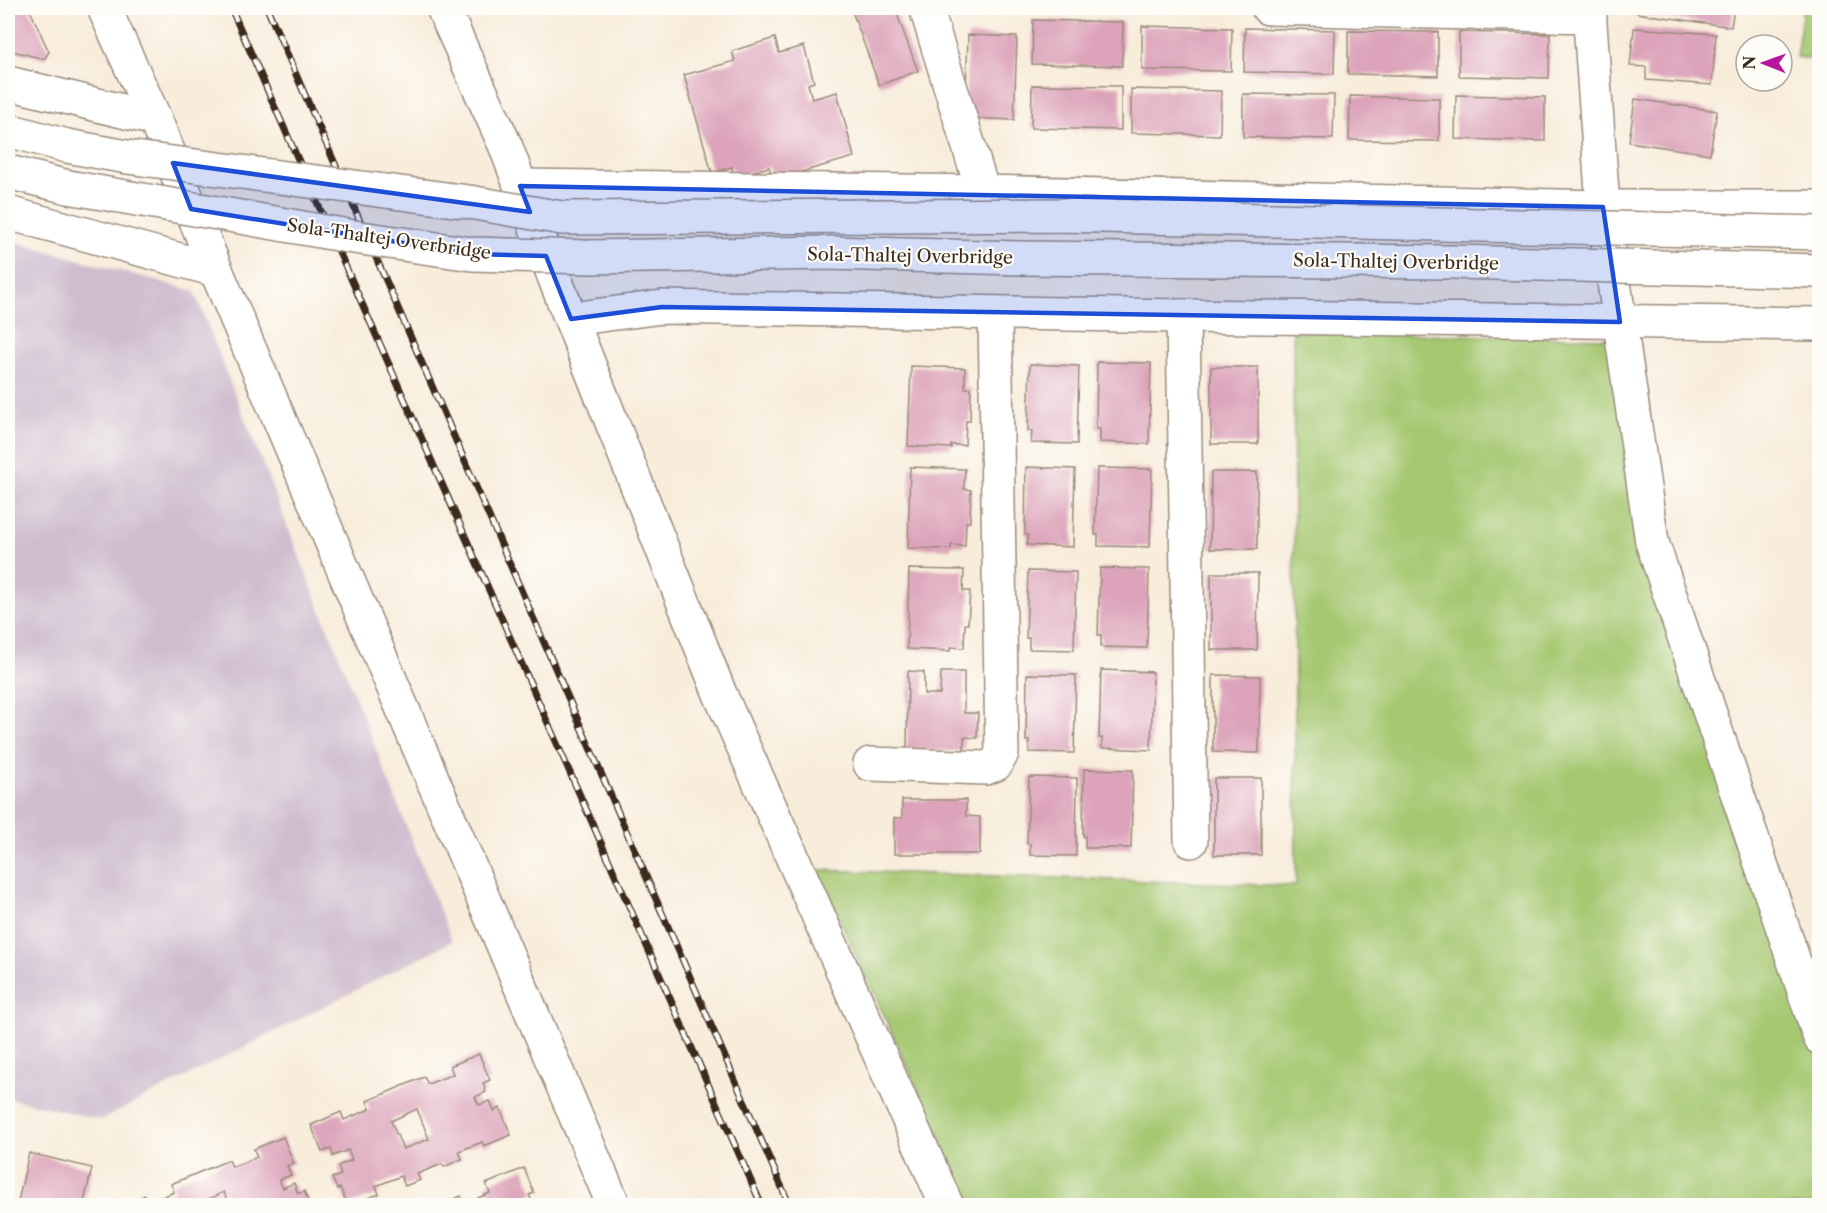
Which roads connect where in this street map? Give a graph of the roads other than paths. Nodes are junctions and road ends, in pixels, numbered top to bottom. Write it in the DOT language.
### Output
graph roads {
  1 [pos="104,8"];
  2 [pos="442,8"];
  3 [pos="926,8"];
  4 [pos="1268,8"];
  5 [pos="1589,12"];
  6 [pos="8,83"];
  7 [pos="155,119"];
  8 [pos="8,130"];
  9 [pos="8,172"];
  10 [pos="520,186"];
  11 [pos="983,192"];
  12 [pos="1603,207"];
  13 [pos="1820,207"];
  14 [pos="8,213"];
  15 [pos="1820,233"];
  16 [pos="216,270"];
  17 [pos="1820,271"];
  18 [pos="995,313"];
  19 [pos="1183,316"];
  20 [pos="571,319"];
  21 [pos="1620,322"];
  22 [pos="1820,324"];
  23 [pos="870,764"];
  24 [pos="1191,841"];
  25 [pos="1820,1038"];
  26 [pos="614,1206"];
  27 [pos="947,1206"];
  1 -- 7 [label="street"];
  2 -- 10 [label="street"];
  3 -- 11 [label="street"];
  4 -- 5 [label="street"];
  5 -- 12 [label="street"];
  6 -- 7 [label="street"];
  7 -- 16 [label="street"];
  8 -- 15 [label="street, bridge"];
  9 -- 17 [label="street, Sola-Thaltej Overbridge, bridge"];
  10 -- 11 [label="street"];
  10 -- 20 [label="street"];
  11 -- 12 [label="street"];
  12 -- 13 [label="street"];
  12 -- 21 [label="street"];
  14 -- 16 [label="street"];
  16 -- 26 [label="street"];
  18 -- 19 [label="street"];
  18 -- 20 [label="street"];
  18 -- 23 [label="street"];
  19 -- 21 [label="street"];
  19 -- 24 [label="street"];
  20 -- 27 [label="street"];
  21 -- 22 [label="street"];
  21 -- 25 [label="street"];
}
